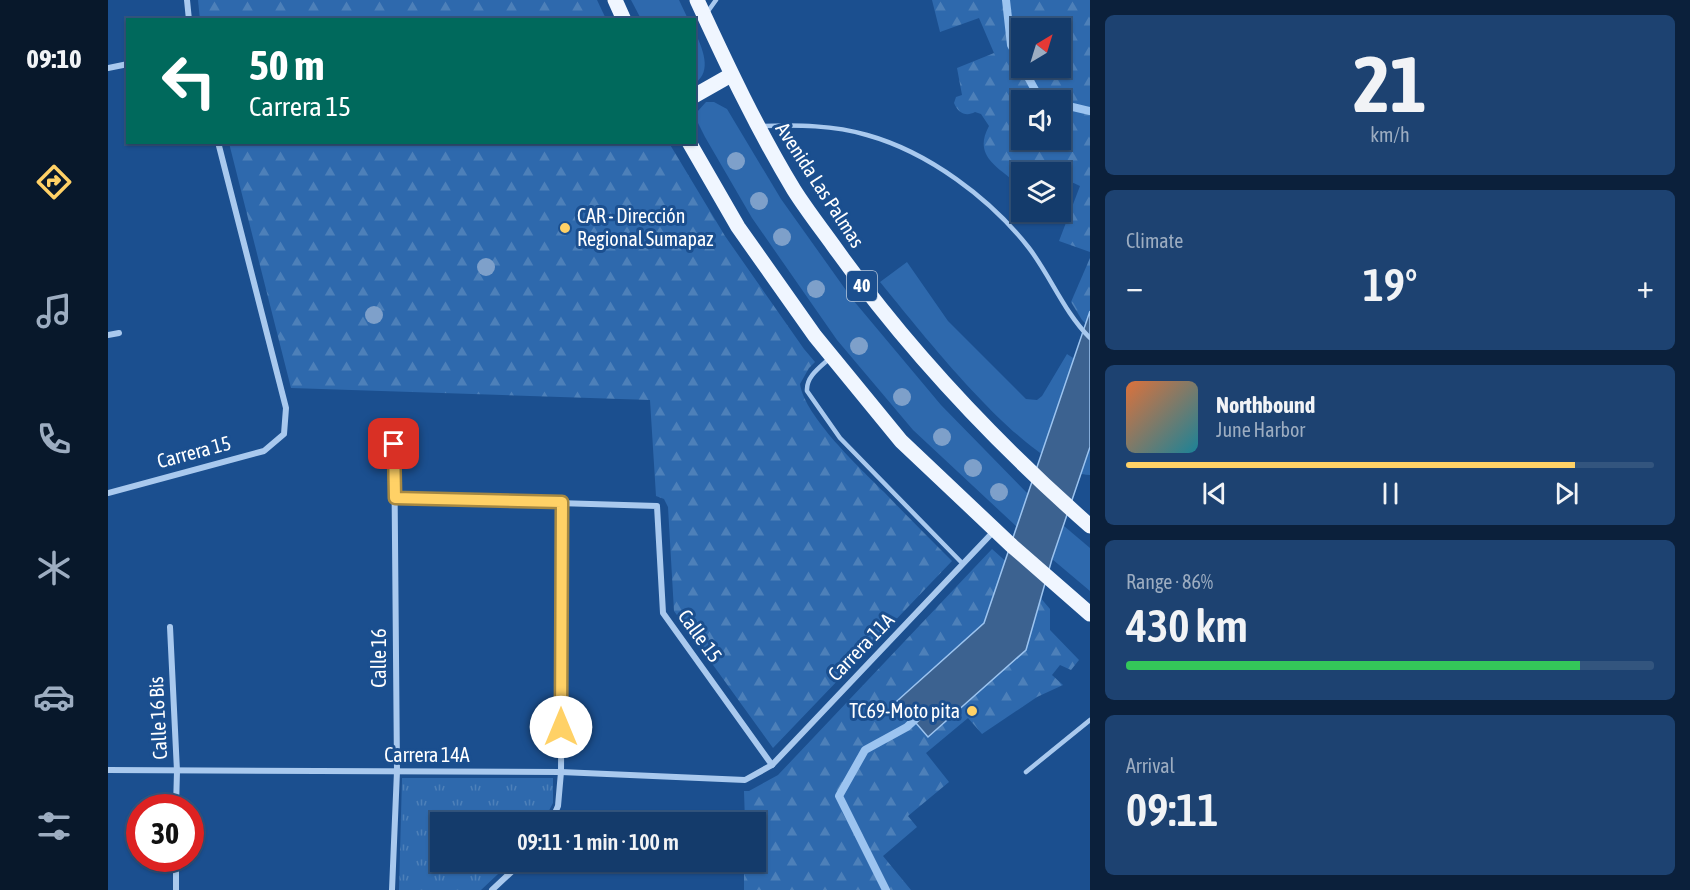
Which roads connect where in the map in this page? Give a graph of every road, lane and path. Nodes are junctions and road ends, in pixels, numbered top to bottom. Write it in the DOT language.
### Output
graph roads {
  1 [pos="186,0"];
  2 [pos="615,0"];
  3 [pos="697,0"];
  4 [pos="716,0"];
  5 [pos="704,16"];
  6 [pos="189,18"];
  7 [pos="623,18"];
  8 [pos="126,64"];
  9 [pos="108,68"];
  10 [pos="731,75"];
  11 [pos="696,95"];
  12 [pos="757,127"];
  13 [pos="219,144"];
  14 [pos="690,144"];
  15 [pos="119,333"];
  16 [pos="108,335"];
  17 [pos="1090,338"];
  18 [pos="831,357"];
  19 [pos="394,425"];
  20 [pos="108,493"];
  21 [pos="395,498"];
  22 [pos="562,502"];
  23 [pos="1090,526"];
  24 [pos="995,530"];
  25 [pos="963,564"];
  26 [pos="1090,614"];
  27 [pos="170,627"];
  28 [pos="1090,720"];
  29 [pos="772,765"];
  30 [pos="108,770"];
  31 [pos="177,771"];
  32 [pos="397,771"];
  33 [pos="561,772"];
  34 [pos="1026,772"];
  35 [pos="745,780"];
  36 [pos="176,794"];
  37 [pos="555,812"];
  38 [pos="176,872"];
  39 [pos="511,872"];
  40 [pos="176,890"];
  41 [pos="392,890"];
  42 [pos="492,890"];
  1 -- 6 [label="street"];
  2 -- 7 [label="main road"];
  3 -- 5 [label="main road, Avenida Las Palmas / 40"];
  4 -- 5 [label="lane"];
  5 -- 10 [label="main road, Avenida Las Palmas / 40"];
  8 -- 9 [label="street"];
  10 -- 11 [label="main road"];
  10 -- 12 [label="main road, Avenida Las Palmas / 40"];
  12 -- 17 [label="lane"];
  12 -- 23 [label="main road, Avenida Las Palmas / 40"];
  13 -- 20 [label="street, Carrera 15"];
  14 -- 18 [label="main road"];
  15 -- 16 [label="street"];
  18 -- 24 [label="main road"];
  18 -- 25 [label="lane"];
  19 -- 21 [label="street, Calle 16"];
  21 -- 22 [label="street"];
  21 -- 32 [label="street, Calle 16"];
  22 -- 29 [label="street, Calle 15"];
  22 -- 33 [label="street"];
  24 -- 25 [label="street, Carrera 11A"];
  24 -- 26 [label="main road"];
  25 -- 29 [label="street, Carrera 11A"];
  27 -- 31 [label="street, Calle 16 Bis"];
  28 -- 34 [label="lane"];
  29 -- 35 [label="street, Carrera 11A"];
  30 -- 31 [label="street, Carrera 14A"];
  31 -- 32 [label="street, Carrera 14A"];
  31 -- 36 [label="street, Calle 16 Bis"];
  32 -- 33 [label="street, Carrera 14A"];
  32 -- 41 [label="street, Calle 16"];
  33 -- 35 [label="street, Carrera 14A"];
  33 -- 37 [label="street"];
  38 -- 40 [label="street"];
  39 -- 42 [label="street"];
}
